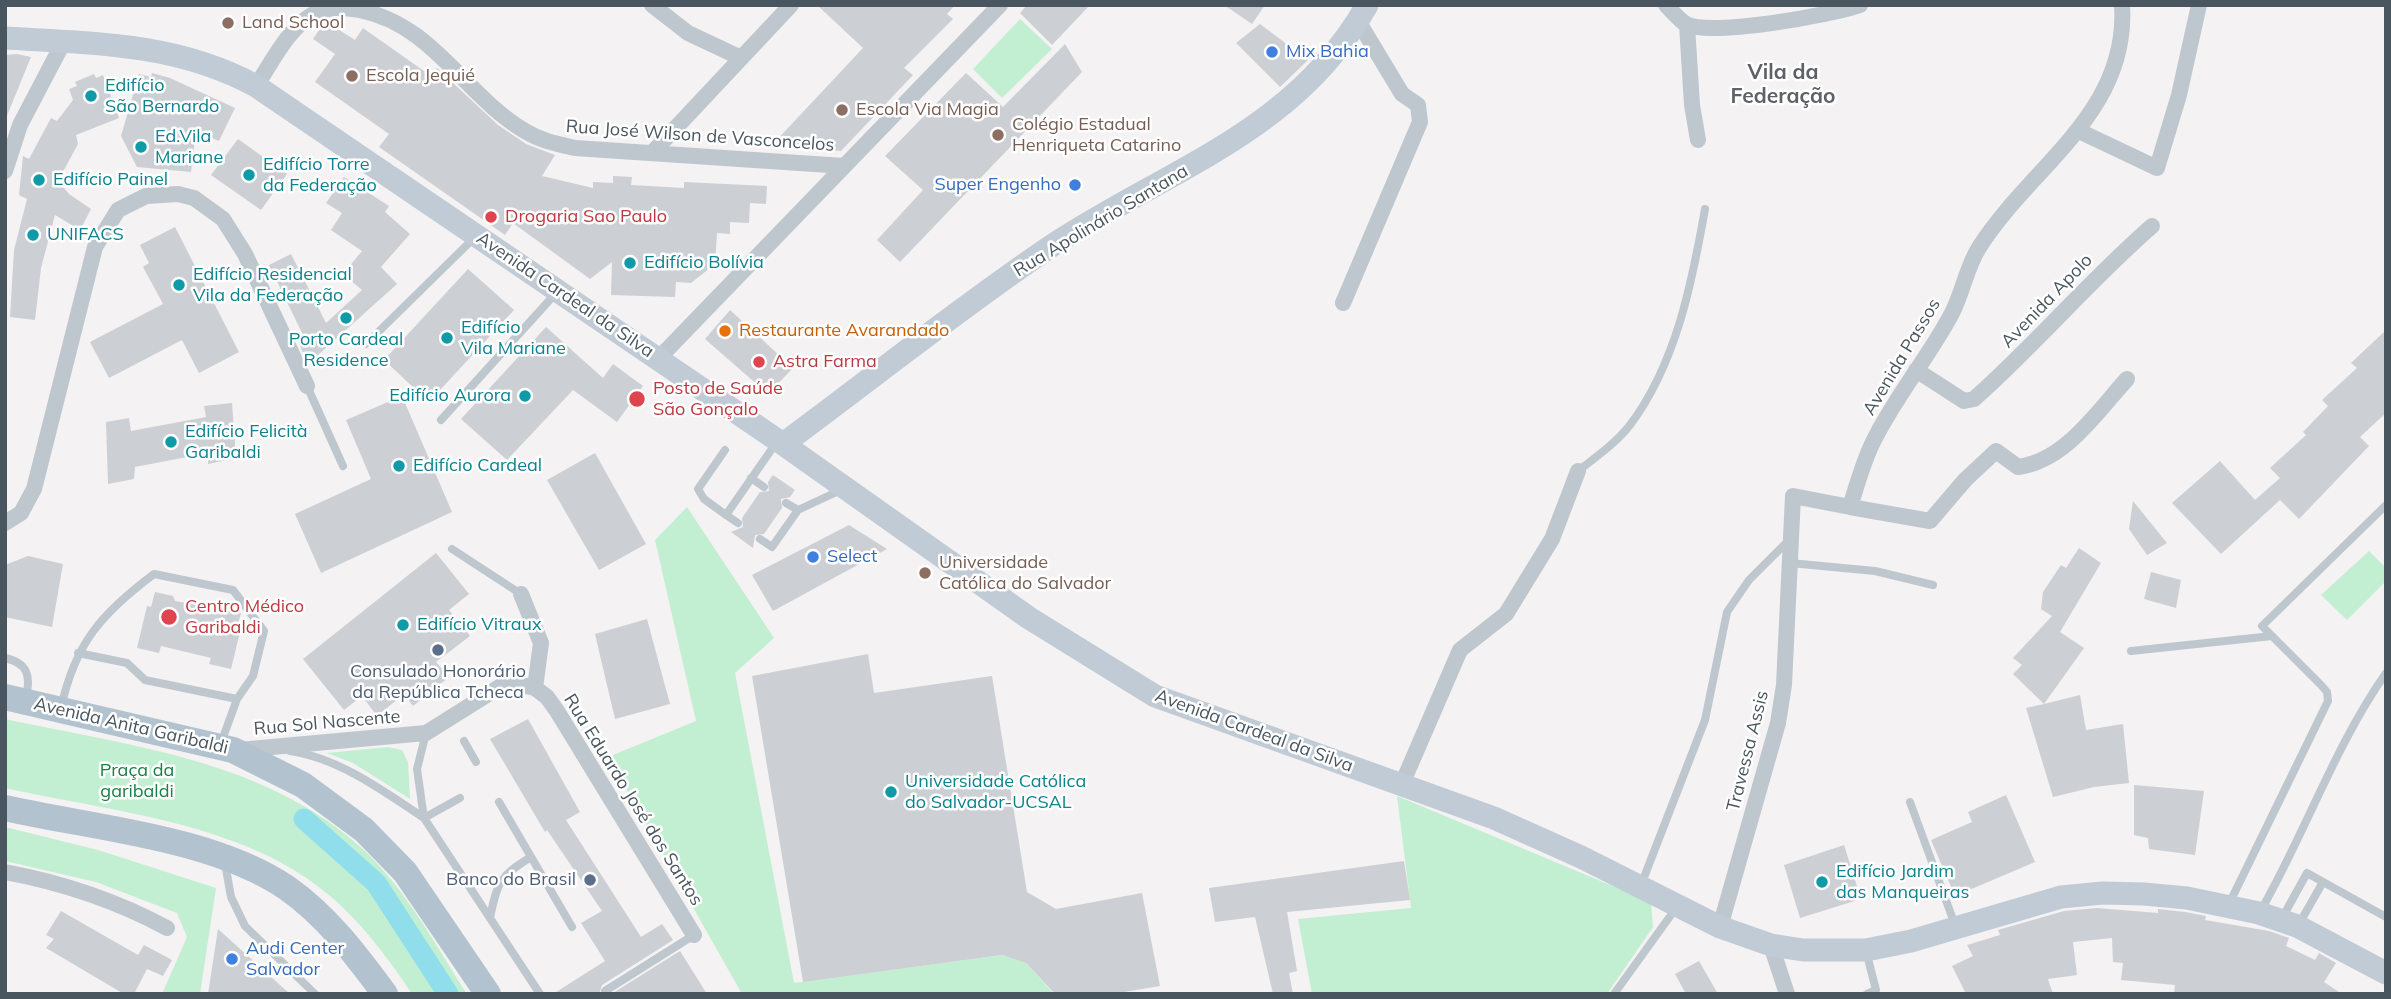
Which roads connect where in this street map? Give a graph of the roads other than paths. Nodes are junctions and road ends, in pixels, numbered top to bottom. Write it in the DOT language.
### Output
graph roads {
  1 [pos="652,5"];
  2 [pos="791,5"];
  3 [pos="1000,5"];
  4 [pos="1666,5"];
  5 [pos="1860,5"];
  6 [pos="2122,5"];
  7 [pos="2199,5"];
  8 [pos="1363,13"];
  9 [pos="1687,25"];
  10 [pos="5,38"];
  11 [pos="64,41"];
  12 [pos="741,58"];
  13 [pos="256,86"];
  14 [pos="2079,131"];
  15 [pos="1698,140"];
  16 [pos="653,152"];
  17 [pos="844,166"];
  18 [pos="5,171"];
  19 [pos="1705,209"];
  20 [pos="2152,226"];
  21 [pos="477,234"];
  22 [pos="558,290"];
  23 [pos="1343,303"];
  24 [pos="366,344"];
  25 [pos="659,358"];
  26 [pos="1916,370"];
  27 [pos="2127,379"];
  28 [pos="307,386"];
  29 [pos="441,420"];
  30 [pos="781,442"];
  31 [pos="725,450"];
  32 [pos="343,466"];
  33 [pos="1578,471"];
  34 [pos="751,478"];
  35 [pos="764,487"];
  36 [pos="845,489"];
  37 [pos="786,503"];
  38 [pos="2386,505"];
  39 [pos="1850,507"];
  40 [pos="798,510"];
  41 [pos="726,515"];
  42 [pos="5,523"];
  43 [pos="738,523"];
  44 [pos="1791,538"];
  45 [pos="760,539"];
  46 [pos="452,549"];
  47 [pos="1790,563"];
  48 [pos="1933,585"];
  49 [pos="522,594"];
  50 [pos="2272,636"];
  51 [pos="2131,651"];
  52 [pos="79,653"];
  53 [pos="5,658"];
  54 [pos="2386,673"];
  55 [pos="535,688"];
  56 [pos="15,699"];
  57 [pos="237,699"];
  58 [pos="60,709"];
  59 [pos="426,733"];
  60 [pos="464,741"];
  61 [pos="227,748"];
  62 [pos="270,748"];
  63 [pos="476,762"];
  64 [pos="1402,784"];
  65 [pos="460,798"];
  66 [pos="499,802"];
  67 [pos="1910,802"];
  68 [pos="5,808"];
  69 [pos="425,818"];
  70 [pos="223,856"];
  71 [pos="531,857"];
  72 [pos="5,872"];
  73 [pos="2323,882"];
  74 [pos="1641,887"];
  75 [pos="2228,905"];
  76 [pos="1678,906"];
  77 [pos="2259,913"];
  78 [pos="2386,917"];
  79 [pos="490,918"];
  80 [pos="2289,924"];
  81 [pos="572,927"];
  82 [pos="1720,927"];
  83 [pos="167,928"];
  84 [pos="1956,928"];
  85 [pos="694,936"];
  86 [pos="1771,945"];
  87 [pos="1866,950"];
  88 [pos="2386,974"];
  89 [pos="315,994"];
  90 [pos="385,994"];
  91 [pos="488,994"];
  92 [pos="540,994"];
  93 [pos="607,994"];
  94 [pos="1614,994"];
  95 [pos="1787,994"];
  96 [pos="1867,994"];
  1 -- 12 [label="street"];
  2 -- 12 [label="street"];
  3 -- 17 [label="street"];
  4 -- 9 [label="street"];
  5 -- 9 [label="street"];
  6 -- 14 [label="street, Avenida Passos"];
  7 -- 14 [label="street"];
  8 -- 23 [label="street"];
  8 -- 30 [label="main road, Rua Apolinário Santana"];
  9 -- 15 [label="street"];
  10 -- 11 [label="main road, Avenida Cardeal da Silva"];
  11 -- 13 [label="main road, Avenida Cardeal da Silva"];
  11 -- 18 [label="street"];
  12 -- 16 [label="street"];
  13 -- 16 [label="street, Rua José Wilson de Vasconcelos"];
  13 -- 21 [label="main road, Avenida Cardeal da Silva"];
  14 -- 26 [label="street, Avenida Passos"];
  16 -- 17 [label="street, Rua José Wilson de Vasconcelos"];
  17 -- 25 [label="street"];
  19 -- 33 [label="lane"];
  20 -- 26 [label="street, Avenida Apolo"];
  21 -- 22 [label="main road, Avenida Cardeal da Silva"];
  21 -- 24 [label="lane"];
  22 -- 25 [label="main road, Avenida Cardeal da Silva"];
  22 -- 29 [label="lane"];
  25 -- 30 [label="main road, Avenida Cardeal da Silva"];
  26 -- 39 [label="street, Avenida Passos"];
  27 -- 39 [label="street"];
  28 -- 32 [label="lane"];
  28 -- 42 [label="street"];
  30 -- 34 [label="lane"];
  30 -- 36 [label="main road, Avenida Cardeal da Silva"];
  31 -- 41 [label="lane"];
  33 -- 64 [label="street"];
  34 -- 35 [label="lane"];
  34 -- 41 [label="lane"];
  36 -- 40 [label="lane"];
  36 -- 64 [label="main road, Avenida Cardeal da Silva"];
  37 -- 40 [label="lane"];
  38 -- 50 [label="lane"];
  39 -- 44 [label="street, Travessa Assis"];
  40 -- 45 [label="lane"];
  41 -- 43 [label="lane"];
  44 -- 47 [label="street, Travessa Assis"];
  44 -- 74 [label="lane"];
  46 -- 49 [label="lane"];
  47 -- 48 [label="lane"];
  47 -- 82 [label="street, Travessa Assis"];
  49 -- 55 [label="street"];
  50 -- 51 [label="lane"];
  50 -- 75 [label="lane"];
  52 -- 57 [label="lane"];
  52 -- 57 [label="lane"];
  52 -- 58 [label="lane"];
  53 -- 56 [label="lane"];
  54 -- 77 [label="lane"];
  55 -- 59 [label="street, Rua Sol Nascente"];
  55 -- 85 [label="street, Rua Eduardo José dos Santos"];
  56 -- 58 [label="main road, Avenida Anita Garibaldi"];
  57 -- 61 [label="lane"];
  58 -- 61 [label="main road, Avenida Anita Garibaldi"];
  59 -- 62 [label="street, Rua Sol Nascente"];
  59 -- 69 [label="lane"];
  60 -- 63 [label="lane"];
  61 -- 62 [label="street, Rua Sol Nascente"];
  61 -- 91 [label="main road, Avenida Anita Garibaldi"];
  62 -- 69 [label="lane"];
  64 -- 74 [label="main road, Avenida Cardeal da Silva"];
  65 -- 69 [label="lane"];
  66 -- 71 [label="lane"];
  67 -- 84 [label="lane"];
  68 -- 70 [label="main road"];
  69 -- 79 [label="lane"];
  70 -- 89 [label="lane"];
  70 -- 90 [label="main road"];
  71 -- 79 [label="lane"];
  71 -- 81 [label="lane"];
  72 -- 83 [label="street"];
  73 -- 78 [label="lane"];
  73 -- 80 [label="lane"];
  73 -- 80 [label="lane"];
  74 -- 76 [label="main road, Avenida Cardeal da Silva"];
  75 -- 77 [label="main road, Avenida Cardeal da Silva"];
  75 -- 84 [label="main road, Avenida Cardeal da Silva"];
  76 -- 82 [label="main road, Avenida Cardeal da Silva"];
  76 -- 94 [label="lane"];
  77 -- 80 [label="main road, Avenida Cardeal da Silva"];
  79 -- 92 [label="lane"];
  80 -- 88 [label="main road, Avenida Cardeal da Silva"];
  82 -- 86 [label="main road, Avenida Cardeal da Silva"];
  84 -- 87 [label="main road, Avenida Cardeal da Silva"];
  85 -- 93 [label="lane"];
  86 -- 87 [label="main road, Avenida Cardeal da Silva"];
  86 -- 95 [label="street"];
  87 -- 96 [label="lane"];
}
